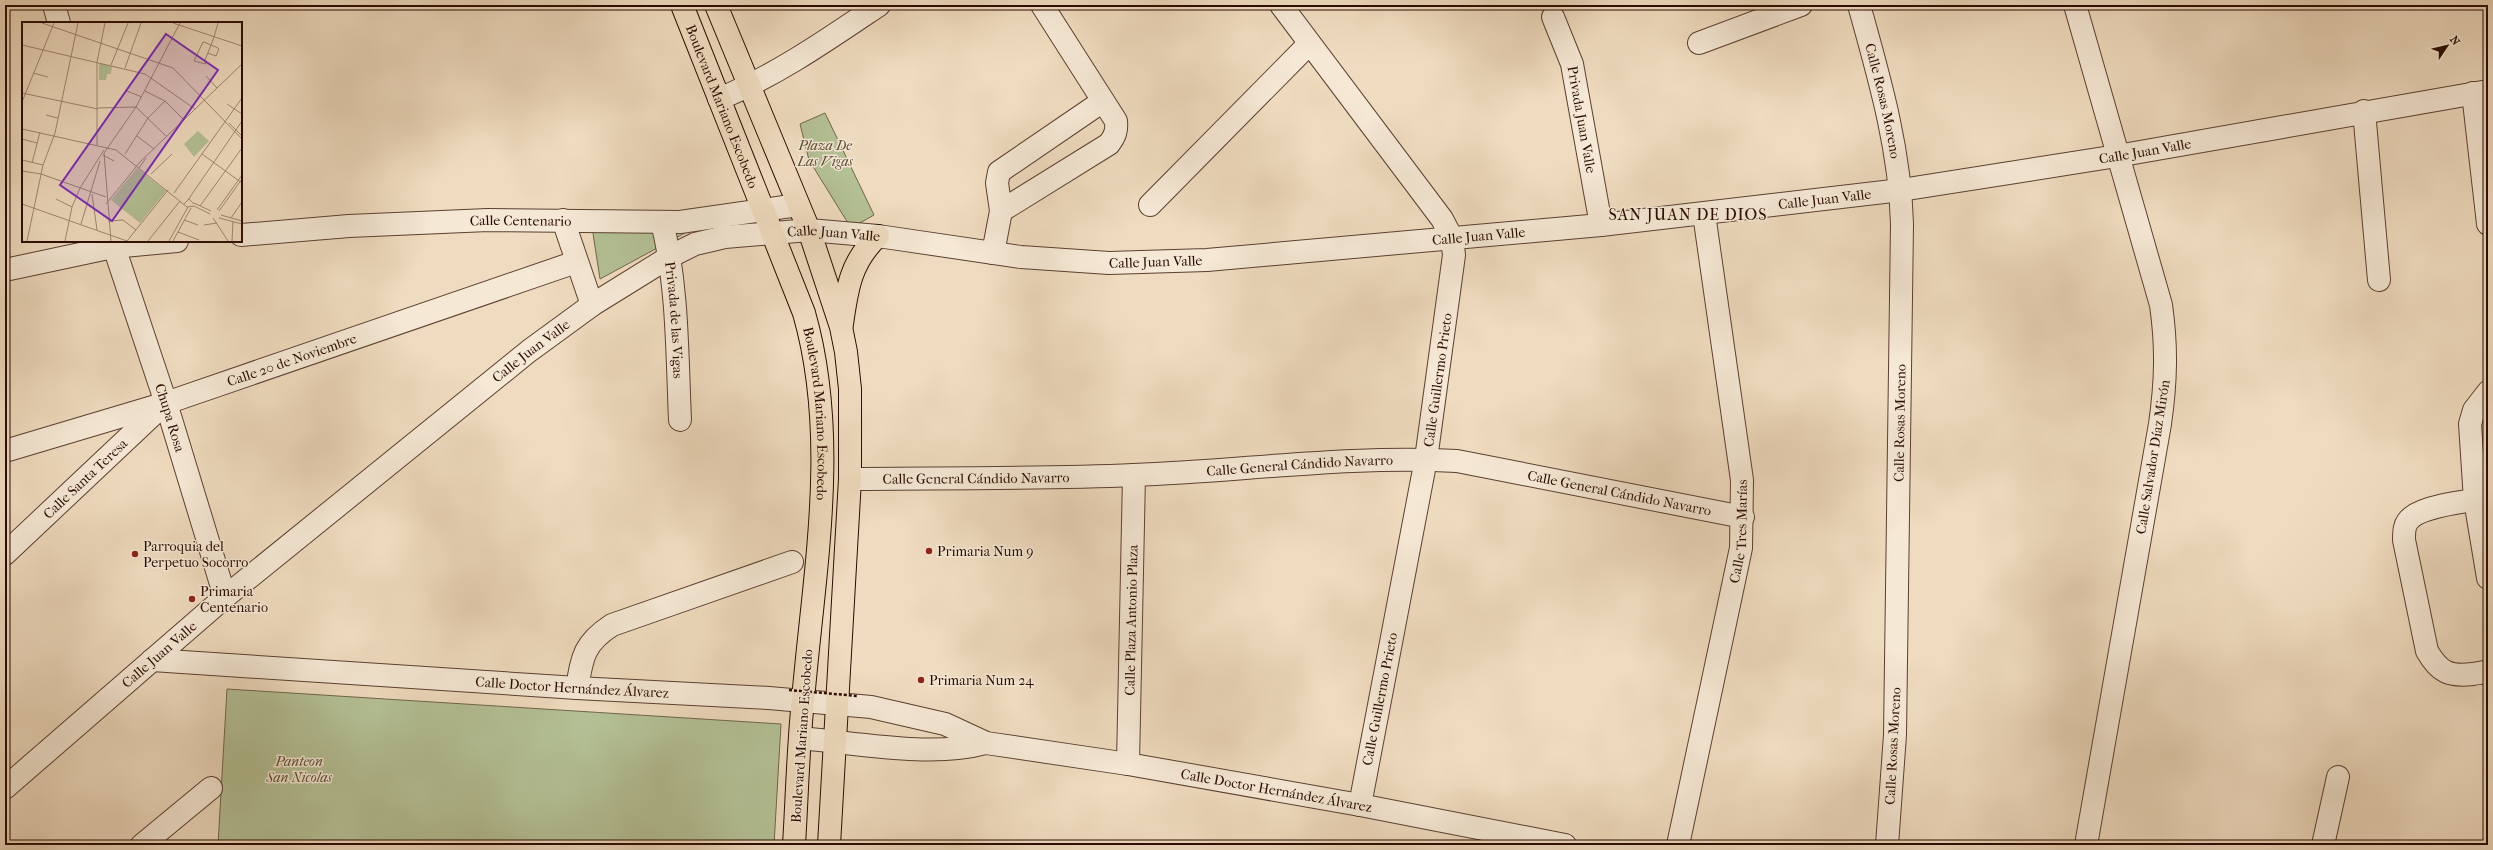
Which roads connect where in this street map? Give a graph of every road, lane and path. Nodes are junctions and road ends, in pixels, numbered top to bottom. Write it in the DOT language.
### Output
graph roads {
  1 [pos="54,5"];
  2 [pos="682,5"];
  3 [pos="716,5"];
  4 [pos="879,5"];
  5 [pos="1042,5"];
  6 [pos="1282,5"];
  7 [pos="1800,5"];
  8 [pos="1859,5"];
  9 [pos="2075,5"];
  10 [pos="1553,16"];
  11 [pos="59,22"];
  12 [pos="1699,43"];
  13 [pos="1309,44"];
  14 [pos="749,86"];
  15 [pos="2480,92"];
  16 [pos="719,99"];
  17 [pos="1103,101"];
  18 [pos="2364,111"];
  19 [pos="2117,156"];
  20 [pos="1901,190"];
  21 [pos="798,205"];
  22 [pos="1150,205"];
  23 [pos="764,210"];
  24 [pos="1001,211"];
  25 [pos="1704,214"];
  26 [pos="563,220"];
  27 [pos="662,222"];
  28 [pos="2488,224"];
  29 [pos="1601,225"];
  30 [pos="809,230"];
  31 [pos="773,232"];
  32 [pos="242,235"];
  33 [pos="878,236"];
  34 [pos="1452,238"];
  35 [pos="156,242"];
  36 [pos="113,244"];
  37 [pos="993,253"];
  38 [pos="671,256"];
  39 [pos="576,262"];
  40 [pos="5,270"];
  41 [pos="2379,280"];
  42 [pos="592,305"];
  43 [pos="841,327"];
  44 [pos="2488,392"];
  45 [pos="166,403"];
  46 [pos="680,420"];
  47 [pos="5,451"];
  48 [pos="1426,459"];
  49 [pos="1134,475"];
  50 [pos="850,479"];
  51 [pos="2481,499"];
  52 [pos="1743,517"];
  53 [pos="5,554"];
  54 [pos="792,562"];
  55 [pos="2488,578"];
  56 [pos="224,596"];
  57 [pos="152,660"];
  58 [pos="2488,671"];
  59 [pos="577,688"];
  60 [pos="796,695"];
  61 [pos="848,701"];
  62 [pos="800,738"];
  63 [pos="837,741"];
  64 [pos="986,743"];
  65 [pos="1128,764"];
  66 [pos="2338,777"];
  67 [pos="5,788"];
  68 [pos="211,788"];
  69 [pos="1360,805"];
  70 [pos="142,845"];
  71 [pos="794,845"];
  72 [pos="830,845"];
  73 [pos="1565,845"];
  74 [pos="1678,845"];
  75 [pos="1887,845"];
  76 [pos="2086,845"];
  77 [pos="2323,845"];
  1 -- 11 [label="street"];
  2 -- 16 [label="main road, Boulevard Mariano Escobedo"];
  3 -- 14 [label="main road"];
  4 -- 14 [label="street"];
  5 -- 17 [label="street"];
  6 -- 13 [label="street"];
  7 -- 12 [label="street"];
  8 -- 20 [label="street, Calle Rosas Moreno"];
  9 -- 19 [label="street, Calle Salvador Díaz Mirón"];
  10 -- 29 [label="street, Privada Juan Valle"];
  13 -- 22 [label="street"];
  13 -- 34 [label="street"];
  14 -- 16 [label="street"];
  14 -- 21 [label="main road"];
  15 -- 18 [label="street, Calle Juan Valle"];
  15 -- 28 [label="street"];
  16 -- 23 [label="main road, Boulevard Mariano Escobedo"];
  17 -- 24 [label="street"];
  17 -- 24 [label="street"];
  18 -- 19 [label="street, Calle Juan Valle"];
  18 -- 41 [label="street"];
  19 -- 20 [label="street, Calle Juan Valle"];
  19 -- 76 [label="street, Calle Salvador Díaz Mirón"];
  20 -- 25 [label="street, Calle Juan Valle"];
  20 -- 75 [label="street, Calle Rosas Moreno"];
  21 -- 23 [label="street, Calle Centenario"];
  21 -- 30 [label="main road"];
  23 -- 27 [label="street, Calle Centenario"];
  23 -- 31 [label="main road, Boulevard Mariano Escobedo"];
  24 -- 37 [label="street"];
  25 -- 29 [label="street, Calle Juan Valle"];
  25 -- 52 [label="street, Calle Tres Marías"];
  26 -- 27 [label="street, Calle Centenario"];
  26 -- 32 [label="street, Calle Centenario"];
  26 -- 39 [label="street"];
  27 -- 38 [label="street, Privada de las Vigas"];
  29 -- 34 [label="street, Calle Juan Valle"];
  30 -- 31 [label="street, Calle Juan Valle"];
  30 -- 33 [label="street, Calle Juan Valle"];
  30 -- 43 [label="main road"];
  31 -- 38 [label="street, Calle Juan Valle"];
  31 -- 60 [label="main road, Boulevard Mariano Escobedo"];
  33 -- 37 [label="street, Calle Juan Valle"];
  33 -- 43 [label="main road"];
  34 -- 37 [label="street, Calle Juan Valle"];
  34 -- 48 [label="street, Calle Guillermo Prieto"];
  35 -- 36 [label="street"];
  36 -- 40 [label="street"];
  36 -- 45 [label="street, Chupa Rosa"];
  38 -- 42 [label="street, Calle Juan Valle"];
  38 -- 46 [label="street, Privada de las Vigas"];
  39 -- 42 [label="street"];
  39 -- 45 [label="street, Calle 20 de Noviembre"];
  42 -- 56 [label="street, Calle Juan Valle"];
  43 -- 50 [label="main road"];
  44 -- 51 [label="street"];
  45 -- 47 [label="street, Calle 20 de Noviembre"];
  45 -- 53 [label="street, Calle Santa Teresa"];
  45 -- 56 [label="street, Chupa Rosa"];
  48 -- 49 [label="street, Calle General Cándido Navarro"];
  48 -- 52 [label="street, Calle General Cándido Navarro"];
  48 -- 69 [label="street, Calle Guillermo Prieto"];
  49 -- 50 [label="street, Calle General Cándido Navarro"];
  49 -- 65 [label="street, Calle Plaza Antonio Plaza"];
  50 -- 61 [label="main road"];
  51 -- 55 [label="street"];
  51 -- 58 [label="street"];
  52 -- 74 [label="street, Calle Tres Marías"];
  54 -- 59 [label="street"];
  56 -- 57 [label="street, Calle Juan Valle"];
  57 -- 59 [label="street, Calle Doctor Hernández Álvarez"];
  57 -- 67 [label="street, Calle Juan Valle"];
  59 -- 60 [label="street, Calle Doctor Hernández Álvarez"];
  60 -- 61 [label="street, Calle Doctor Hernández Álvarez"];
  60 -- 61 [label="path, bridge"];
  60 -- 62 [label="main road, Boulevard Mariano Escobedo"];
  61 -- 63 [label="main road"];
  61 -- 64 [label="street, Calle Doctor Hernández Álvarez"];
  62 -- 63 [label="street, Calle Doctor Hernández Álvarez"];
  62 -- 71 [label="main road, Boulevard Mariano Escobedo"];
  63 -- 64 [label="street, Calle Doctor Hernández Álvarez"];
  63 -- 72 [label="main road"];
  64 -- 65 [label="street, Calle Doctor Hernández Álvarez"];
  65 -- 69 [label="street, Calle Doctor Hernández Álvarez"];
  66 -- 77 [label="street"];
  68 -- 70 [label="street"];
  69 -- 73 [label="street, Calle Doctor Hernández Álvarez"];
}
